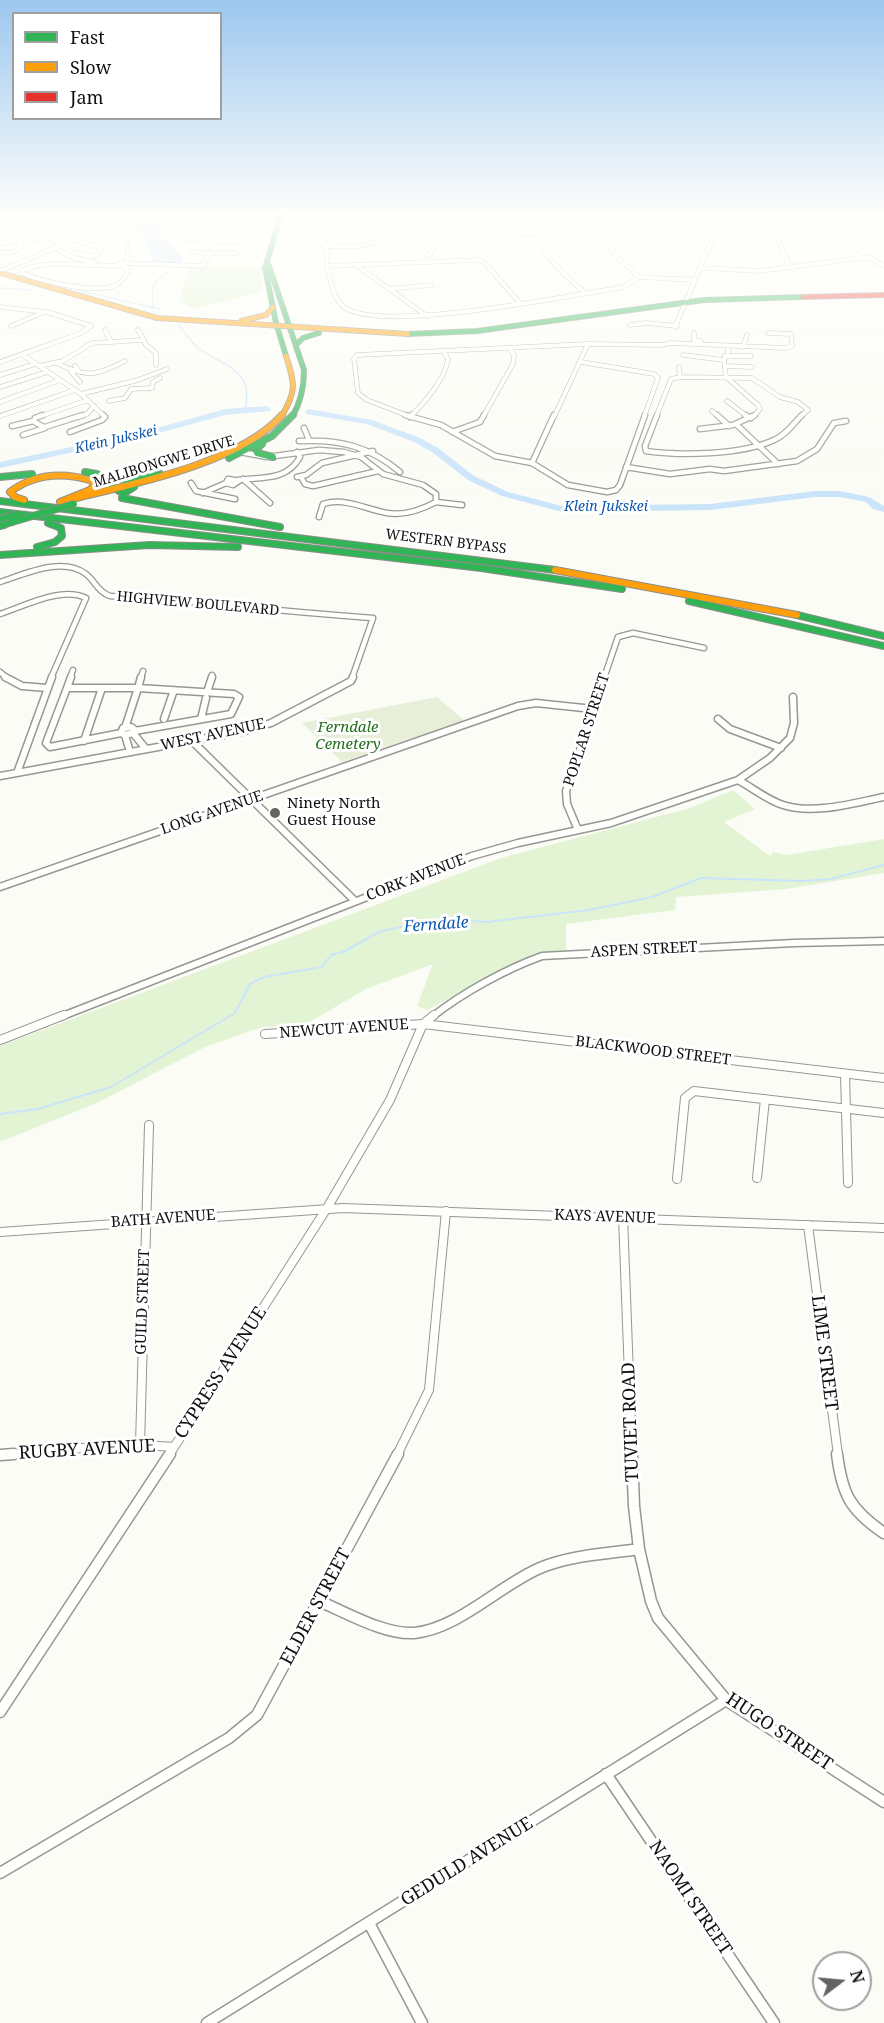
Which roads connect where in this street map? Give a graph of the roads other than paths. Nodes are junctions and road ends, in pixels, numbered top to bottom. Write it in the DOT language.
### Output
graph roads {
  1 [pos="27,308"];
  2 [pos="124,308"];
  3 [pos="273,308"];
  4 [pos="347,308"];
  5 [pos="416,308"];
  6 [pos="477,308"];
  7 [pos="630,308"];
  8 [pos="682,308"];
  9 [pos="285,309"];
  10 [pos="129,310"];
  11 [pos="44,312"];
  12 [pos="427,316"];
  13 [pos="173,318"];
  14 [pos="210,321"];
  15 [pos="221,321"];
  16 [pos="243,325"];
  17 [pos="630,325"];
  18 [pos="11,326"];
  19 [pos="283,326"];
  20 [pos="676,326"];
  21 [pos="320,327"];
  22 [pos="105,330"];
  23 [pos="138,330"];
  24 [pos="339,332"];
  25 [pos="694,333"];
  26 [pos="768,333"];
  27 [pos="430,334"];
  28 [pos="747,335"];
  29 [pos="144,340"];
  30 [pos="111,342"];
  31 [pos="671,343"];
  32 [pos="588,344"];
  33 [pos="780,344"];
  34 [pos="296,345"];
  35 [pos="744,345"];
  36 [pos="717,346"];
  37 [pos="728,346"];
  38 [pos="510,348"];
  39 [pos="443,350"];
  40 [pos="22,355"];
  41 [pos="683,355"];
  42 [pos="701,356"];
  43 [pos="751,356"];
  44 [pos="724,357"];
  45 [pos="288,359"];
  46 [pos="125,361"];
  47 [pos="0,362"];
  48 [pos="581,362"];
  49 [pos="57,363"];
  50 [pos="37,365"];
  51 [pos="156,365"];
  52 [pos="704,365"];
  53 [pos="75,366"];
  54 [pos="725,366"];
  55 [pos="679,367"];
  56 [pos="752,367"];
  57 [pos="167,369"];
  58 [pos="72,371"];
  59 [pos="47,372"];
  60 [pos="0,375"];
  61 [pos="680,377"];
  62 [pos="726,377"];
  63 [pos="160,378"];
  64 [pos="60,380"];
  65 [pos="80,382"];
  66 [pos="119,385"];
  67 [pos="0,387"];
  68 [pos="131,389"];
  69 [pos="75,390"];
  70 [pos="81,394"];
  71 [pos="88,400"];
  72 [pos="109,400"];
  73 [pos="727,401"];
  74 [pos="0,402"];
  75 [pos="94,406"];
  76 [pos="712,411"];
  77 [pos="0,416"];
  78 [pos="411,417"];
  79 [pos="35,418"];
  80 [pos="751,418"];
  81 [pos="846,421"];
  82 [pos="736,425"];
  83 [pos="12,426"];
  84 [pos="729,426"];
  85 [pos="45,427"];
  86 [pos="304,428"];
  87 [pos="700,429"];
  88 [pos="70,432"];
  89 [pos="452,432"];
  90 [pos="23,435"];
  91 [pos="265,440"];
  92 [pos="309,440"];
  93 [pos="299,441"];
  94 [pos="758,444"];
  95 [pos="373,451"];
  96 [pos="237,452"];
  97 [pos="297,452"];
  98 [pos="356,455"];
  99 [pos="273,457"];
  100 [pos="532,464"];
  101 [pos="778,464"];
  102 [pos="626,467"];
  103 [pos="378,471"];
  104 [pos="400,472"];
  105 [pos="96,474"];
  106 [pos="160,474"];
  107 [pos="0,477"];
  108 [pos="241,479"];
  109 [pos="191,483"];
  110 [pos="134,487"];
  111 [pos="116,489"];
  112 [pos="203,493"];
  113 [pos="235,499"];
  114 [pos="0,501"];
  115 [pos="59,502"];
  116 [pos="436,502"];
  117 [pos="270,503"];
  118 [pos="462,505"];
  119 [pos="0,512"];
  120 [pos="319,517"];
  121 [pos="3,523"];
  122 [pos="327,534"];
  123 [pos="0,550"];
  124 [pos="0,555"];
  125 [pos="392,557"];
  126 [pos="0,582"];
  127 [pos="740,602"];
  128 [pos="0,614"];
  129 [pos="373,618"];
  130 [pos="884,636"];
  131 [pos="884,646"];
  132 [pos="704,648"];
  133 [pos="73,670"];
  134 [pos="143,671"];
  135 [pos="0,672"];
  136 [pos="212,675"];
  137 [pos="47,688"];
  138 [pos="67,688"];
  139 [pos="102,688"];
  140 [pos="138,688"];
  141 [pos="174,690"];
  142 [pos="206,695"];
  143 [pos="793,697"];
  144 [pos="593,709"];
  145 [pos="164,719"];
  146 [pos="201,719"];
  147 [pos="718,720"];
  148 [pos="124,732"];
  149 [pos="134,732"];
  150 [pos="84,741"];
  151 [pos="192,741"];
  152 [pos="781,748"];
  153 [pos="146,749"];
  154 [pos="130,752"];
  155 [pos="17,773"];
  156 [pos="0,776"];
  157 [pos="738,780"];
  158 [pos="884,797"];
  159 [pos="250,800"];
  160 [pos="578,830"];
  161 [pos="1,886"];
  162 [pos="355,901"];
  163 [pos="884,941"];
  164 [pos="423,1024"];
  165 [pos="265,1034"];
  166 [pos="0,1040"];
  167 [pos="845,1074"];
  168 [pos="884,1078"];
  169 [pos="765,1099"];
  170 [pos="848,1109"];
  171 [pos="884,1113"];
  172 [pos="149,1125"];
  173 [pos="757,1178"];
  174 [pos="677,1179"];
  175 [pos="848,1183"];
  176 [pos="327,1208"];
  177 [pos="446,1211"];
  178 [pos="623,1217"];
  179 [pos="146,1220"];
  180 [pos="808,1225"];
  181 [pos="884,1228"];
  182 [pos="0,1232"];
  183 [pos="140,1444"];
  184 [pos="174,1447"];
  185 [pos="0,1455"];
  186 [pos="884,1533"];
  187 [pos="639,1549"];
  188 [pos="319,1601"];
  189 [pos="662,1623"];
  190 [pos="726,1700"];
  191 [pos="0,1712"];
  192 [pos="606,1774"];
  193 [pos="884,1802"];
  194 [pos="0,1873"];
  195 [pos="369,1923"];
  196 [pos="207,2023"];
  197 [pos="422,2023"];
  198 [pos="774,2023"];
  1 -- 11 [label="street"];
  2 -- 10 [label="main road"];
  3 -- 15 [label="main road"];
  3 -- 19 [label="main road, MALIBONGWE DRIVE"];
  4 -- 12 [label="street"];
  5 -- 12 [label="street"];
  6 -- 12 [label="street"];
  7 -- 27 [label="main road"];
  8 -- 20 [label="street"];
  9 -- 19 [label="main road, MALIBONGWE DRIVE"];
  9 -- 21 [label="main road"];
  10 -- 13 [label="main road"];
  10 -- 16 [label="main road"];
  11 -- 18 [label="street"];
  11 -- 40 [label="street"];
  13 -- 14 [label="main road"];
  13 -- 14 [label="main road"];
  14 -- 15 [label="main road"];
  15 -- 19 [label="main road"];
  16 -- 19 [label="main road"];
  16 -- 45 [label="main road"];
  17 -- 20 [label="street"];
  19 -- 21 [label="main road"];
  19 -- 24 [label="main road"];
  19 -- 34 [label="main road, MALIBONGWE DRIVE"];
  19 -- 45 [label="main road, MALIBONGWE DRIVE"];
  20 -- 31 [label="street"];
  21 -- 27 [label="main road"];
  22 -- 30 [label="street"];
  23 -- 29 [label="street"];
  24 -- 27 [label="main road"];
  24 -- 34 [label="main road"];
  25 -- 35 [label="street"];
  26 -- 35 [label="street"];
  28 -- 35 [label="street"];
  29 -- 30 [label="street"];
  29 -- 51 [label="street"];
  30 -- 49 [label="street"];
  31 -- 32 [label="street"];
  31 -- 36 [label="street"];
  32 -- 38 [label="street"];
  32 -- 48 [label="street"];
  33 -- 35 [label="street"];
  34 -- 91 [label="main road, MALIBONGWE DRIVE"];
  35 -- 37 [label="street"];
  36 -- 37 [label="street"];
  36 -- 44 [label="street"];
  37 -- 44 [label="street"];
  38 -- 39 [label="street"];
  38 -- 89 [label="street"];
  39 -- 78 [label="street"];
  39 -- 78 [label="street"];
  40 -- 47 [label="street"];
  40 -- 50 [label="street"];
  41 -- 42 [label="street"];
  42 -- 44 [label="street"];
  42 -- 52 [label="street"];
  43 -- 44 [label="street"];
  44 -- 54 [label="street"];
  45 -- 96 [label="main road, MALIBONGWE DRIVE"];
  46 -- 58 [label="street"];
  48 -- 100 [label="street"];
  48 -- 102 [label="street"];
  49 -- 50 [label="street"];
  49 -- 58 [label="street"];
  50 -- 59 [label="street"];
  50 -- 60 [label="street"];
  53 -- 58 [label="street"];
  54 -- 56 [label="street"];
  54 -- 62 [label="street"];
  55 -- 61 [label="street"];
  57 -- 66 [label="street"];
  58 -- 65 [label="street"];
  59 -- 64 [label="street"];
  59 -- 67 [label="street"];
  61 -- 62 [label="street"];
  61 -- 94 [label="street"];
  62 -- 80 [label="street"];
  62 -- 94 [label="street"];
  63 -- 68 [label="street"];
  64 -- 69 [label="street"];
  64 -- 74 [label="street"];
  66 -- 68 [label="street"];
  66 -- 70 [label="street"];
  68 -- 72 [label="street"];
  69 -- 70 [label="street"];
  69 -- 77 [label="street"];
  70 -- 71 [label="street"];
  71 -- 75 [label="street"];
  71 -- 79 [label="street"];
  73 -- 80 [label="street"];
  75 -- 85 [label="street"];
  75 -- 88 [label="street"];
  76 -- 84 [label="street"];
  78 -- 89 [label="street"];
  80 -- 82 [label="street"];
  81 -- 101 [label="street"];
  82 -- 84 [label="street"];
  82 -- 94 [label="street"];
  83 -- 85 [label="street"];
  84 -- 87 [label="street"];
  85 -- 90 [label="street"];
  86 -- 92 [label="street"];
  89 -- 100 [label="street"];
  91 -- 96 [label="main road, MALIBONGWE DRIVE"];
  91 -- 99 [label="main road"];
  92 -- 93 [label="street"];
  92 -- 95 [label="street"];
  94 -- 101 [label="street"];
  95 -- 98 [label="street"];
  95 -- 104 [label="street"];
  96 -- 99 [label="street"];
  96 -- 106 [label="main road, MALIBONGWE DRIVE"];
  96 -- 110 [label="main road, MALIBONGWE DRIVE"];
  97 -- 98 [label="street"];
  97 -- 99 [label="street"];
  97 -- 108 [label="street"];
  98 -- 103 [label="street"];
  98 -- 103 [label="street"];
  100 -- 102 [label="street"];
  101 -- 102 [label="street"];
  103 -- 116 [label="street"];
  105 -- 106 [label="main road"];
  105 -- 107 [label="main road"];
  105 -- 111 [label="main road"];
  106 -- 111 [label="main road, MALIBONGWE DRIVE"];
  108 -- 112 [label="street"];
  108 -- 117 [label="street"];
  109 -- 112 [label="street"];
  110 -- 111 [label="main road, MALIBONGWE DRIVE"];
  110 -- 122 [label="main road"];
  111 -- 115 [label="main road, MALIBONGWE DRIVE"];
  111 -- 121 [label="main road, MALIBONGWE DRIVE, bridge"];
  112 -- 113 [label="street"];
  114 -- 127 [label="main road, WESTERN BYPASS"];
  115 -- 121 [label="main road, MALIBONGWE DRIVE, bridge"];
  115 -- 122 [label="main road"];
  116 -- 118 [label="street"];
  116 -- 120 [label="street"];
  119 -- 125 [label="main road, WESTERN BYPASS"];
  121 -- 123 [label="main road"];
  122 -- 127 [label="main road"];
  124 -- 125 [label="main road"];
  125 -- 131 [label="main road, WESTERN BYPASS"];
  126 -- 129 [label="street, HIGHVIEW BOULEVARD"];
  127 -- 130 [label="main road, WESTERN BYPASS"];
  128 -- 137 [label="street"];
  129 -- 151 [label="street, WEST AVENUE"];
  132 -- 144 [label="street, POPLAR STREET"];
  133 -- 138 [label="street"];
  134 -- 140 [label="street"];
  135 -- 137 [label="street"];
  136 -- 142 [label="street"];
  137 -- 155 [label="street"];
  138 -- 139 [label="street"];
  138 -- 150 [label="street"];
  139 -- 140 [label="street"];
  139 -- 150 [label="street"];
  140 -- 141 [label="street"];
  140 -- 148 [label="street"];
  141 -- 142 [label="street"];
  141 -- 145 [label="street"];
  142 -- 146 [label="street"];
  142 -- 146 [label="street"];
  143 -- 152 [label="street, CORK AVENUE"];
  144 -- 159 [label="street, LONG AVENUE"];
  144 -- 160 [label="street, POPLAR STREET"];
  146 -- 149 [label="street"];
  147 -- 152 [label="street"];
  148 -- 149 [label="street"];
  148 -- 150 [label="street"];
  148 -- 154 [label="street"];
  149 -- 153 [label="street"];
  151 -- 153 [label="street, WEST AVENUE"];
  151 -- 159 [label="street"];
  152 -- 157 [label="street, CORK AVENUE"];
  153 -- 154 [label="street, WEST AVENUE"];
  154 -- 155 [label="street, WEST AVENUE"];
  155 -- 156 [label="street, WEST AVENUE"];
  157 -- 158 [label="street"];
  157 -- 160 [label="street, CORK AVENUE"];
  159 -- 161 [label="street, LONG AVENUE"];
  159 -- 162 [label="street"];
  160 -- 162 [label="street, CORK AVENUE"];
  162 -- 166 [label="street, CORK AVENUE"];
  163 -- 164 [label="street, ASPEN STREET"];
  164 -- 165 [label="street, NEWCUT AVENUE"];
  164 -- 167 [label="street, BLACKWOOD STREET"];
  164 -- 176 [label="street, CYPRESS AVENUE"];
  167 -- 168 [label="street, BLACKWOOD STREET"];
  167 -- 170 [label="street"];
  169 -- 170 [label="street"];
  169 -- 173 [label="street"];
  169 -- 174 [label="street"];
  170 -- 171 [label="street"];
  170 -- 175 [label="street"];
  172 -- 179 [label="street, GUILD STREET"];
  176 -- 177 [label="street, KAYS AVENUE"];
  176 -- 179 [label="street, BATH AVENUE"];
  176 -- 184 [label="street, CYPRESS AVENUE"];
  177 -- 178 [label="street, KAYS AVENUE"];
  177 -- 188 [label="street, ELDER STREET"];
  178 -- 180 [label="street, KAYS AVENUE"];
  178 -- 187 [label="street, TUVIET ROAD"];
  179 -- 182 [label="street, BATH AVENUE"];
  179 -- 183 [label="street, GUILD STREET"];
  180 -- 181 [label="street, KAYS AVENUE"];
  180 -- 186 [label="street, LIME STREET"];
  183 -- 184 [label="street, RUGBY AVENUE"];
  183 -- 185 [label="street, RUGBY AVENUE"];
  184 -- 191 [label="street, CYPRESS AVENUE"];
  187 -- 188 [label="street"];
  187 -- 189 [label="street, TUVIET ROAD"];
  188 -- 194 [label="street, ELDER STREET"];
  189 -- 190 [label="street, HUGO STREET"];
  190 -- 192 [label="street, GEDULD AVENUE"];
  190 -- 193 [label="street, HUGO STREET"];
  192 -- 195 [label="street, GEDULD AVENUE"];
  192 -- 198 [label="street, NAOMI STREET"];
  195 -- 196 [label="street, GEDULD AVENUE"];
  195 -- 197 [label="street"];
}
